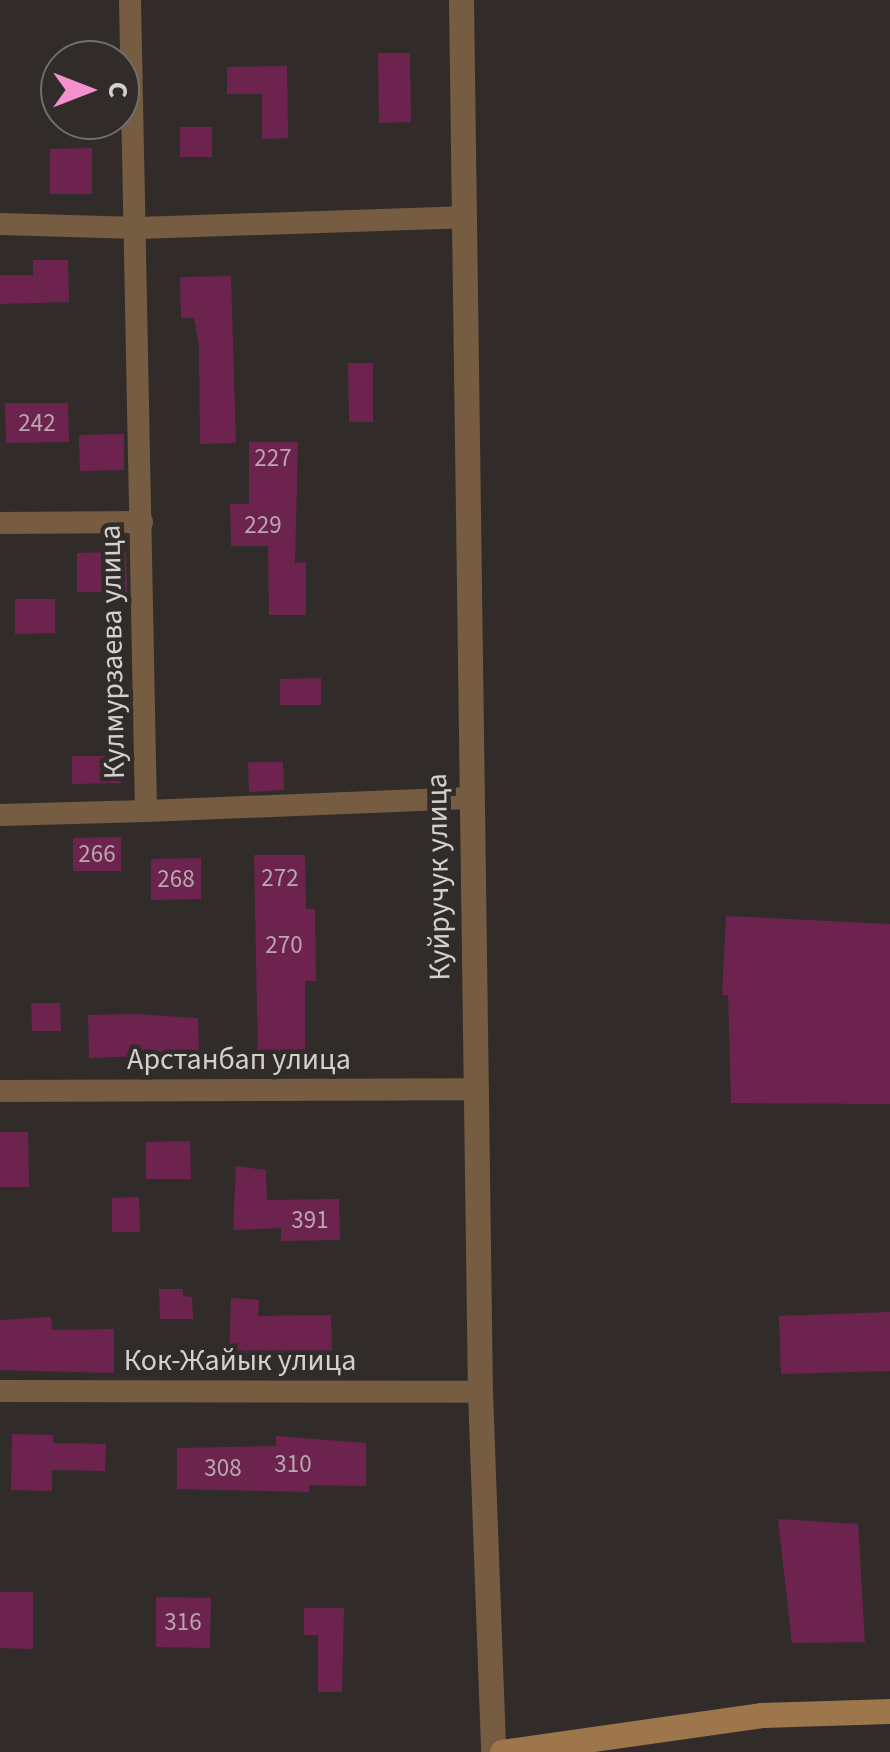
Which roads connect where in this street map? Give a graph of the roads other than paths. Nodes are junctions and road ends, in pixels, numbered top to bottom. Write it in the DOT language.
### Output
graph roads {
  1 [pos="130,0"];
  2 [pos="461,0"];
  3 [pos="463,218"];
  4 [pos="0,224"];
  5 [pos="138,228"];
  6 [pos="142,522"];
  7 [pos="0,524"];
  8 [pos="469,798"];
  9 [pos="146,811"];
  10 [pos="0,815"];
  11 [pos="478,1089"];
  12 [pos="0,1091"];
  13 [pos="0,1391"];
  14 [pos="480,1392"];
  15 [pos="890,1711"];
  16 [pos="493,1752"];
  17 [pos="502,1752"];
  1 -- 5 [label="street, Кулмурзаева улица"];
  2 -- 3 [label="street, Куйручук улица"];
  3 -- 5 [label="street"];
  3 -- 8 [label="street, Куйручук улица"];
  4 -- 5 [label="street"];
  5 -- 6 [label="street, Кулмурзаева улица"];
  6 -- 7 [label="street"];
  6 -- 9 [label="street, Кулмурзаева улица"];
  8 -- 9 [label="street, Кулмурзаева улица"];
  8 -- 11 [label="street, Куйручук улица"];
  9 -- 10 [label="street"];
  11 -- 12 [label="street, Арстанбап улица"];
  11 -- 14 [label="street, Куйручук улица"];
  13 -- 14 [label="street, Кок-Жайык улица"];
  14 -- 16 [label="street, Куйручук улица"];
  15 -- 17 [label="main road"];
}
